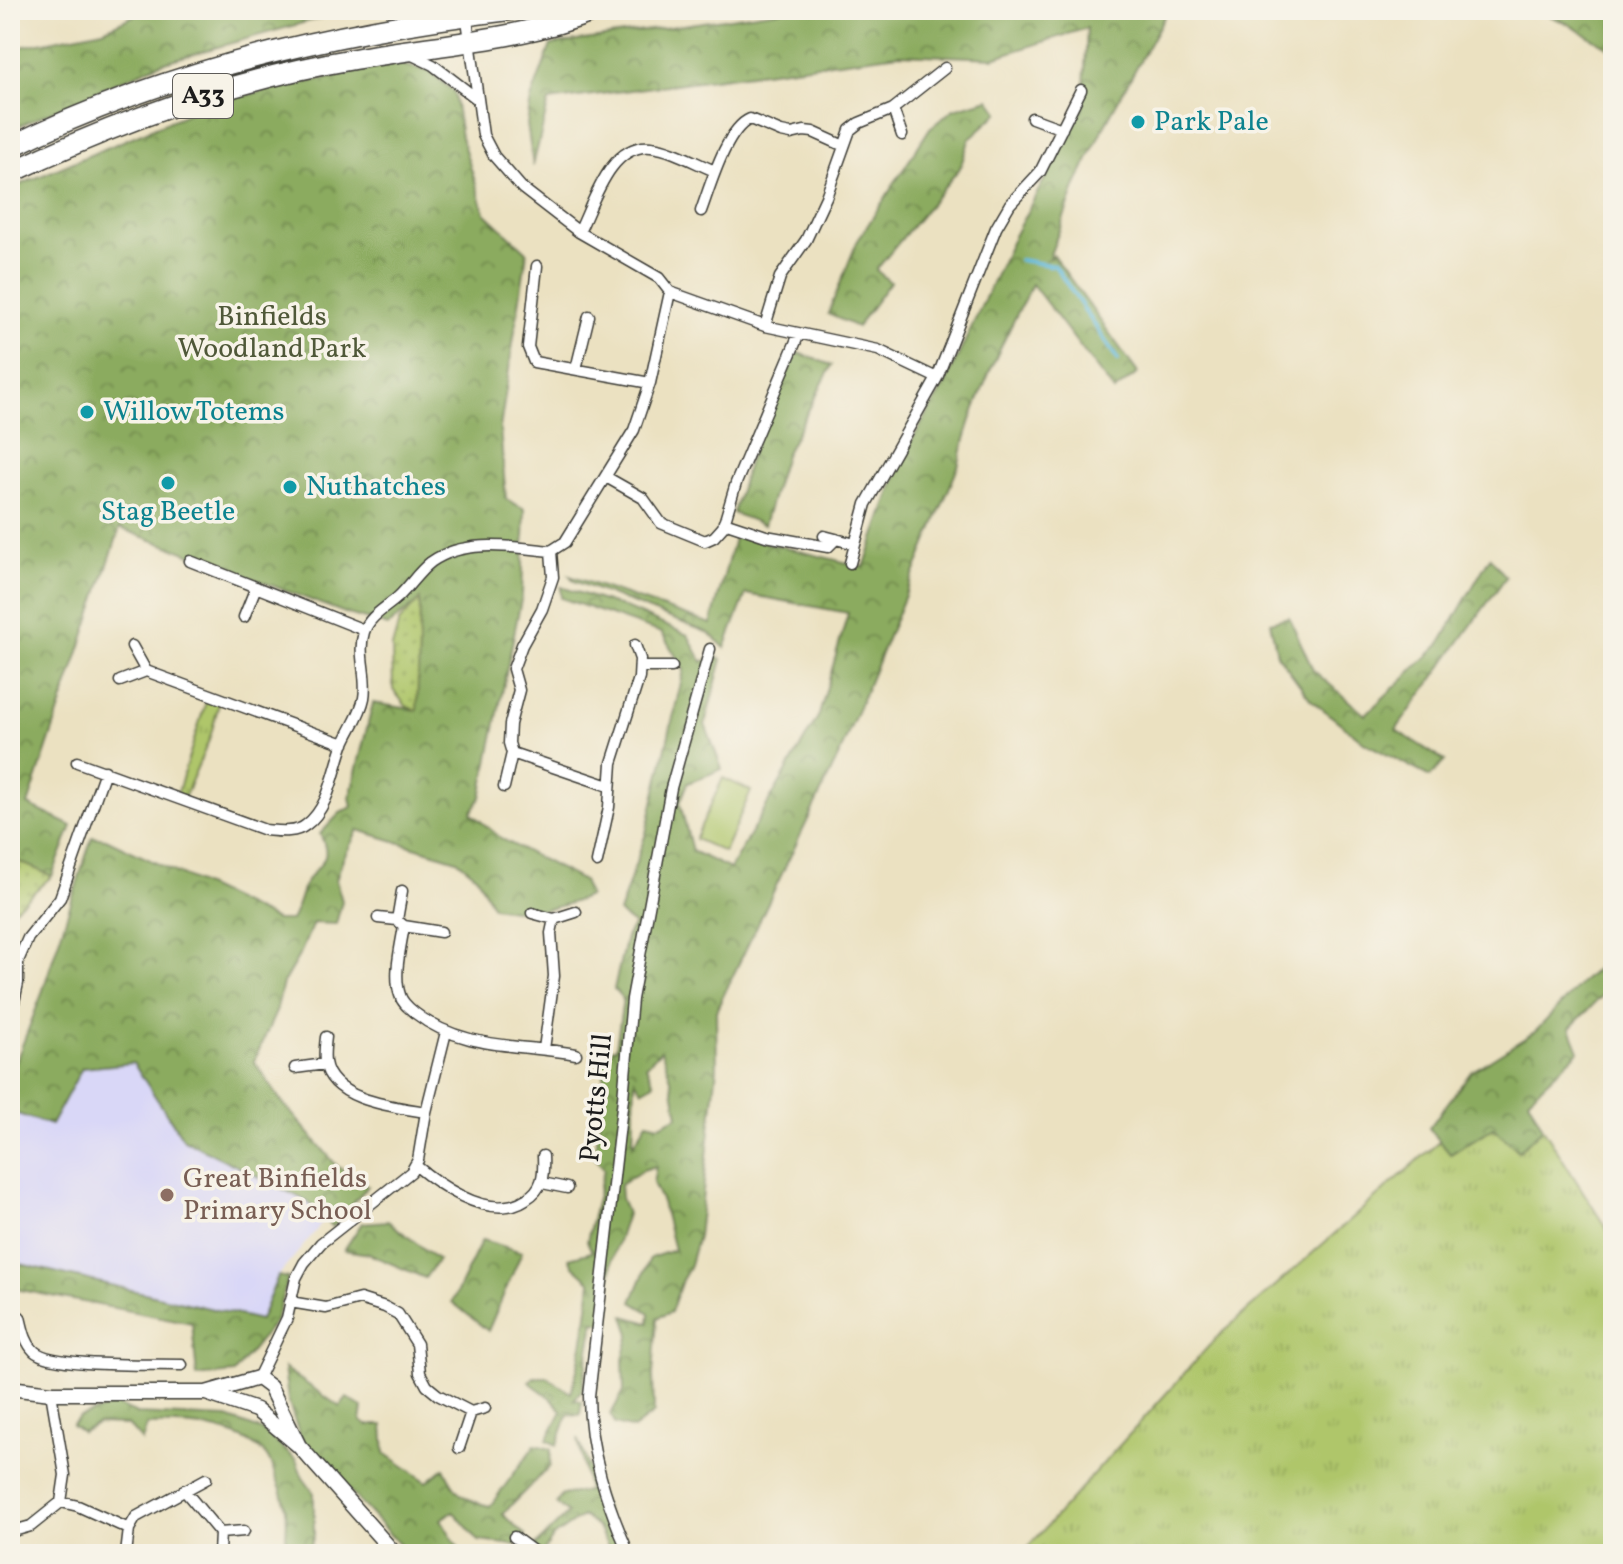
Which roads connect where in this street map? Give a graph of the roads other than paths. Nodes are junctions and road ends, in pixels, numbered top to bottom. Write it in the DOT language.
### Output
graph roads {
  1 [pos="397,10"];
  2 [pos="509,10"];
  3 [pos="596,10"];
  4 [pos="466,12"];
  5 [pos="327,39"];
  6 [pos="470,43"];
  7 [pos="406,52"];
  8 [pos="945,68"];
  9 [pos="1081,90"];
  10 [pos="476,98"];
  11 [pos="893,109"];
  12 [pos="1032,118"];
  13 [pos="1062,129"];
  14 [pos="902,135"];
  15 [pos="844,146"];
  16 [pos="10,147"];
  17 [pos="715,171"];
  18 [pos="10,173"];
  19 [pos="701,211"];
  20 [pos="579,232"];
  21 [pos="537,266"];
  22 [pos="670,292"];
  23 [pos="589,316"];
  24 [pos="765,326"];
  25 [pos="799,334"];
  26 [pos="576,369"];
  27 [pos="937,378"];
  28 [pos="650,383"];
  29 [pos="606,477"];
  30 [pos="724,522"];
  31 [pos="824,536"];
  32 [pos="836,539"];
  33 [pos="855,544"];
  34 [pos="551,551"];
  35 [pos="190,561"];
  36 [pos="850,563"];
  37 [pos="256,587"];
  38 [pos="244,617"];
  39 [pos="364,630"];
  40 [pos="635,645"];
  41 [pos="132,646"];
  42 [pos="710,649"];
  43 [pos="640,667"];
  44 [pos="672,667"];
  45 [pos="146,671"];
  46 [pos="120,681"];
  47 [pos="344,744"];
  48 [pos="512,753"];
  49 [pos="77,762"];
  50 [pos="105,771"];
  51 [pos="609,786"];
  52 [pos="504,787"];
  53 [pos="597,862"];
  54 [pos="402,891"];
  55 [pos="576,912"];
  56 [pos="532,913"];
  57 [pos="378,918"];
  58 [pos="554,919"];
  59 [pos="400,923"];
  60 [pos="441,932"];
  61 [pos="10,1021"];
  62 [pos="446,1032"];
  63 [pos="326,1037"];
  64 [pos="544,1049"];
  65 [pos="576,1054"];
  66 [pos="325,1064"];
  67 [pos="295,1068"];
  68 [pos="426,1112"];
  69 [pos="543,1156"];
  70 [pos="415,1165"];
  71 [pos="542,1183"];
  72 [pos="567,1188"];
  73 [pos="290,1302"];
  74 [pos="10,1310"];
  75 [pos="182,1365"];
  76 [pos="244,1383"];
  77 [pos="266,1384"];
  78 [pos="10,1388"];
  79 [pos="51,1393"];
  80 [pos="206,1393"];
  81 [pos="250,1407"];
  82 [pos="485,1408"];
  83 [pos="471,1412"];
  84 [pos="299,1446"];
  85 [pos="459,1448"];
  86 [pos="206,1479"];
  87 [pos="184,1490"];
  88 [pos="61,1502"];
  89 [pos="129,1529"];
  90 [pos="244,1531"];
  91 [pos="10,1532"];
  92 [pos="220,1533"];
  93 [pos="514,1537"];
  94 [pos="219,1553"];
  95 [pos="126,1554"];
  96 [pos="395,1554"];
  97 [pos="537,1554"];
  98 [pos="629,1554"];
  1 -- 5 [label="highway"];
  2 -- 4 [label="highway, A33"];
  3 -- 6 [label="highway, A33"];
  4 -- 5 [label="highway, A33"];
  4 -- 6 [label="street"];
  5 -- 6 [label="highway"];
  5 -- 16 [label="highway, A33"];
  6 -- 7 [label="highway, A33"];
  6 -- 10 [label="street"];
  7 -- 10 [label="street"];
  7 -- 18 [label="highway, A33"];
  8 -- 11 [label="street"];
  9 -- 13 [label="street"];
  10 -- 20 [label="street"];
  11 -- 14 [label="street"];
  11 -- 15 [label="street"];
  12 -- 13 [label="street"];
  13 -- 27 [label="street"];
  15 -- 17 [label="street"];
  15 -- 24 [label="street"];
  17 -- 19 [label="street"];
  17 -- 20 [label="street"];
  20 -- 22 [label="street"];
  21 -- 26 [label="street"];
  22 -- 24 [label="street"];
  22 -- 28 [label="street"];
  23 -- 26 [label="street"];
  24 -- 25 [label="street"];
  25 -- 27 [label="street"];
  25 -- 30 [label="street"];
  26 -- 28 [label="street"];
  27 -- 33 [label="street"];
  28 -- 29 [label="street"];
  29 -- 30 [label="street"];
  29 -- 34 [label="street"];
  30 -- 32 [label="street"];
  31 -- 32 [label="street"];
  32 -- 33 [label="street"];
  33 -- 36 [label="street"];
  34 -- 39 [label="street"];
  34 -- 48 [label="street"];
  35 -- 37 [label="street"];
  37 -- 38 [label="street"];
  37 -- 39 [label="street"];
  39 -- 47 [label="street"];
  40 -- 43 [label="street"];
  41 -- 45 [label="street"];
  42 -- 98 [label="street, Pyotts Hill"];
  43 -- 44 [label="street"];
  43 -- 51 [label="street"];
  45 -- 46 [label="street"];
  45 -- 47 [label="street"];
  47 -- 50 [label="street"];
  48 -- 51 [label="street"];
  48 -- 52 [label="street"];
  49 -- 50 [label="street"];
  50 -- 61 [label="street"];
  51 -- 53 [label="street"];
  54 -- 59 [label="street"];
  55 -- 58 [label="street"];
  56 -- 58 [label="street"];
  57 -- 59 [label="street"];
  58 -- 64 [label="street"];
  59 -- 60 [label="street"];
  59 -- 62 [label="street"];
  62 -- 64 [label="street"];
  62 -- 68 [label="street"];
  63 -- 66 [label="street"];
  64 -- 65 [label="street"];
  66 -- 67 [label="street"];
  66 -- 68 [label="street"];
  68 -- 70 [label="street"];
  69 -- 71 [label="street"];
  70 -- 71 [label="street"];
  70 -- 73 [label="street"];
  71 -- 72 [label="street"];
  73 -- 77 [label="street"];
  73 -- 83 [label="street"];
  74 -- 75 [label="street"];
  76 -- 77 [label="street"];
  76 -- 80 [label="street"];
  76 -- 81 [label="street"];
  77 -- 81 [label="street"];
  77 -- 84 [label="street"];
  78 -- 79 [label="street"];
  79 -- 80 [label="street"];
  79 -- 88 [label="street"];
  80 -- 81 [label="street"];
  81 -- 84 [label="street"];
  82 -- 83 [label="street"];
  83 -- 85 [label="street"];
  84 -- 96 [label="street"];
  86 -- 87 [label="street"];
  87 -- 89 [label="street"];
  87 -- 92 [label="street"];
  88 -- 89 [label="street"];
  88 -- 91 [label="street"];
  89 -- 95 [label="street"];
  90 -- 92 [label="street"];
  92 -- 94 [label="street"];
  93 -- 97 [label="street"];
}
